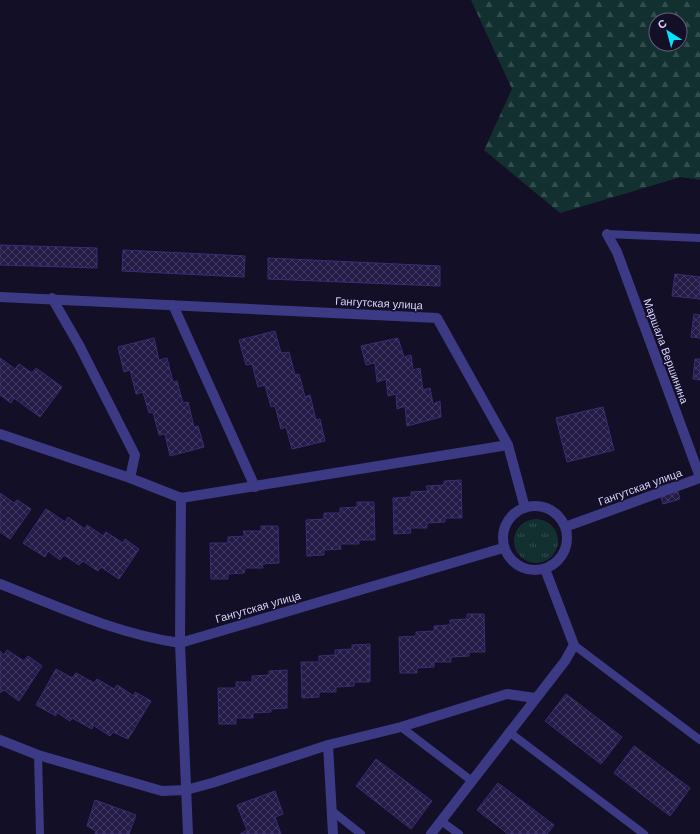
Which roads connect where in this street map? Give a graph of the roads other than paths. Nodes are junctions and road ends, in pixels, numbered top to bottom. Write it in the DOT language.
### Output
graph roads {
  1 [pos="607,234"];
  2 [pos="700,238"];
  3 [pos="0,297"];
  4 [pos="52,298"];
  5 [pos="173,305"];
  6 [pos="0,434"];
  7 [pos="508,445"];
  8 [pos="700,477"];
  9 [pos="130,478"];
  10 [pos="255,487"];
  11 [pos="182,498"];
  12 [pos="525,508"];
  13 [pos="565,527"];
  14 [pos="503,548"];
  15 [pos="545,569"];
  16 [pos="0,584"];
  17 [pos="180,643"];
  18 [pos="574,645"];
  19 [pos="535,698"];
  20 [pos="401,727"];
  21 [pos="509,732"];
  22 [pos="0,740"];
  23 [pos="700,740"];
  24 [pos="328,745"];
  25 [pos="38,755"];
  26 [pos="472,781"];
  27 [pos="186,790"];
  28 [pos="332,811"];
  29 [pos="441,821"];
  30 [pos="40,834"];
  31 [pos="188,834"];
  32 [pos="333,834"];
  33 [pos="361,834"];
  34 [pos="431,834"];
  35 [pos="459,834"];
  36 [pos="644,834"];
  1 -- 2 [label="lane"];
  1 -- 8 [label="street, Маршала Вершинина"];
  3 -- 4 [label="street, Гангутская улица"];
  4 -- 5 [label="street, Гангутская улица"];
  4 -- 9 [label="street"];
  5 -- 7 [label="street, Гангутская улица"];
  5 -- 10 [label="street"];
  6 -- 9 [label="street"];
  7 -- 10 [label="street"];
  7 -- 12 [label="street, Гангутская улица"];
  8 -- 13 [label="street, Гангутская улица"];
  9 -- 11 [label="street"];
  10 -- 11 [label="street"];
  11 -- 17 [label="street"];
  12 -- 13 [label="street"];
  12 -- 14 [label="street"];
  13 -- 15 [label="street"];
  14 -- 15 [label="street"];
  14 -- 17 [label="street, Гангутская улица"];
  15 -- 18 [label="street"];
  16 -- 17 [label="street, Гангутская улица"];
  17 -- 27 [label="street"];
  18 -- 19 [label="street"];
  18 -- 23 [label="lane"];
  19 -- 20 [label="street"];
  19 -- 21 [label="street"];
  20 -- 24 [label="street"];
  20 -- 26 [label="lane"];
  21 -- 26 [label="street"];
  21 -- 36 [label="lane"];
  22 -- 25 [label="street"];
  24 -- 27 [label="street"];
  24 -- 28 [label="street"];
  25 -- 27 [label="street"];
  25 -- 30 [label="lane"];
  26 -- 29 [label="street"];
  27 -- 31 [label="street"];
  28 -- 32 [label="street"];
  28 -- 33 [label="lane"];
  29 -- 34 [label="street"];
  29 -- 35 [label="lane"];
}
